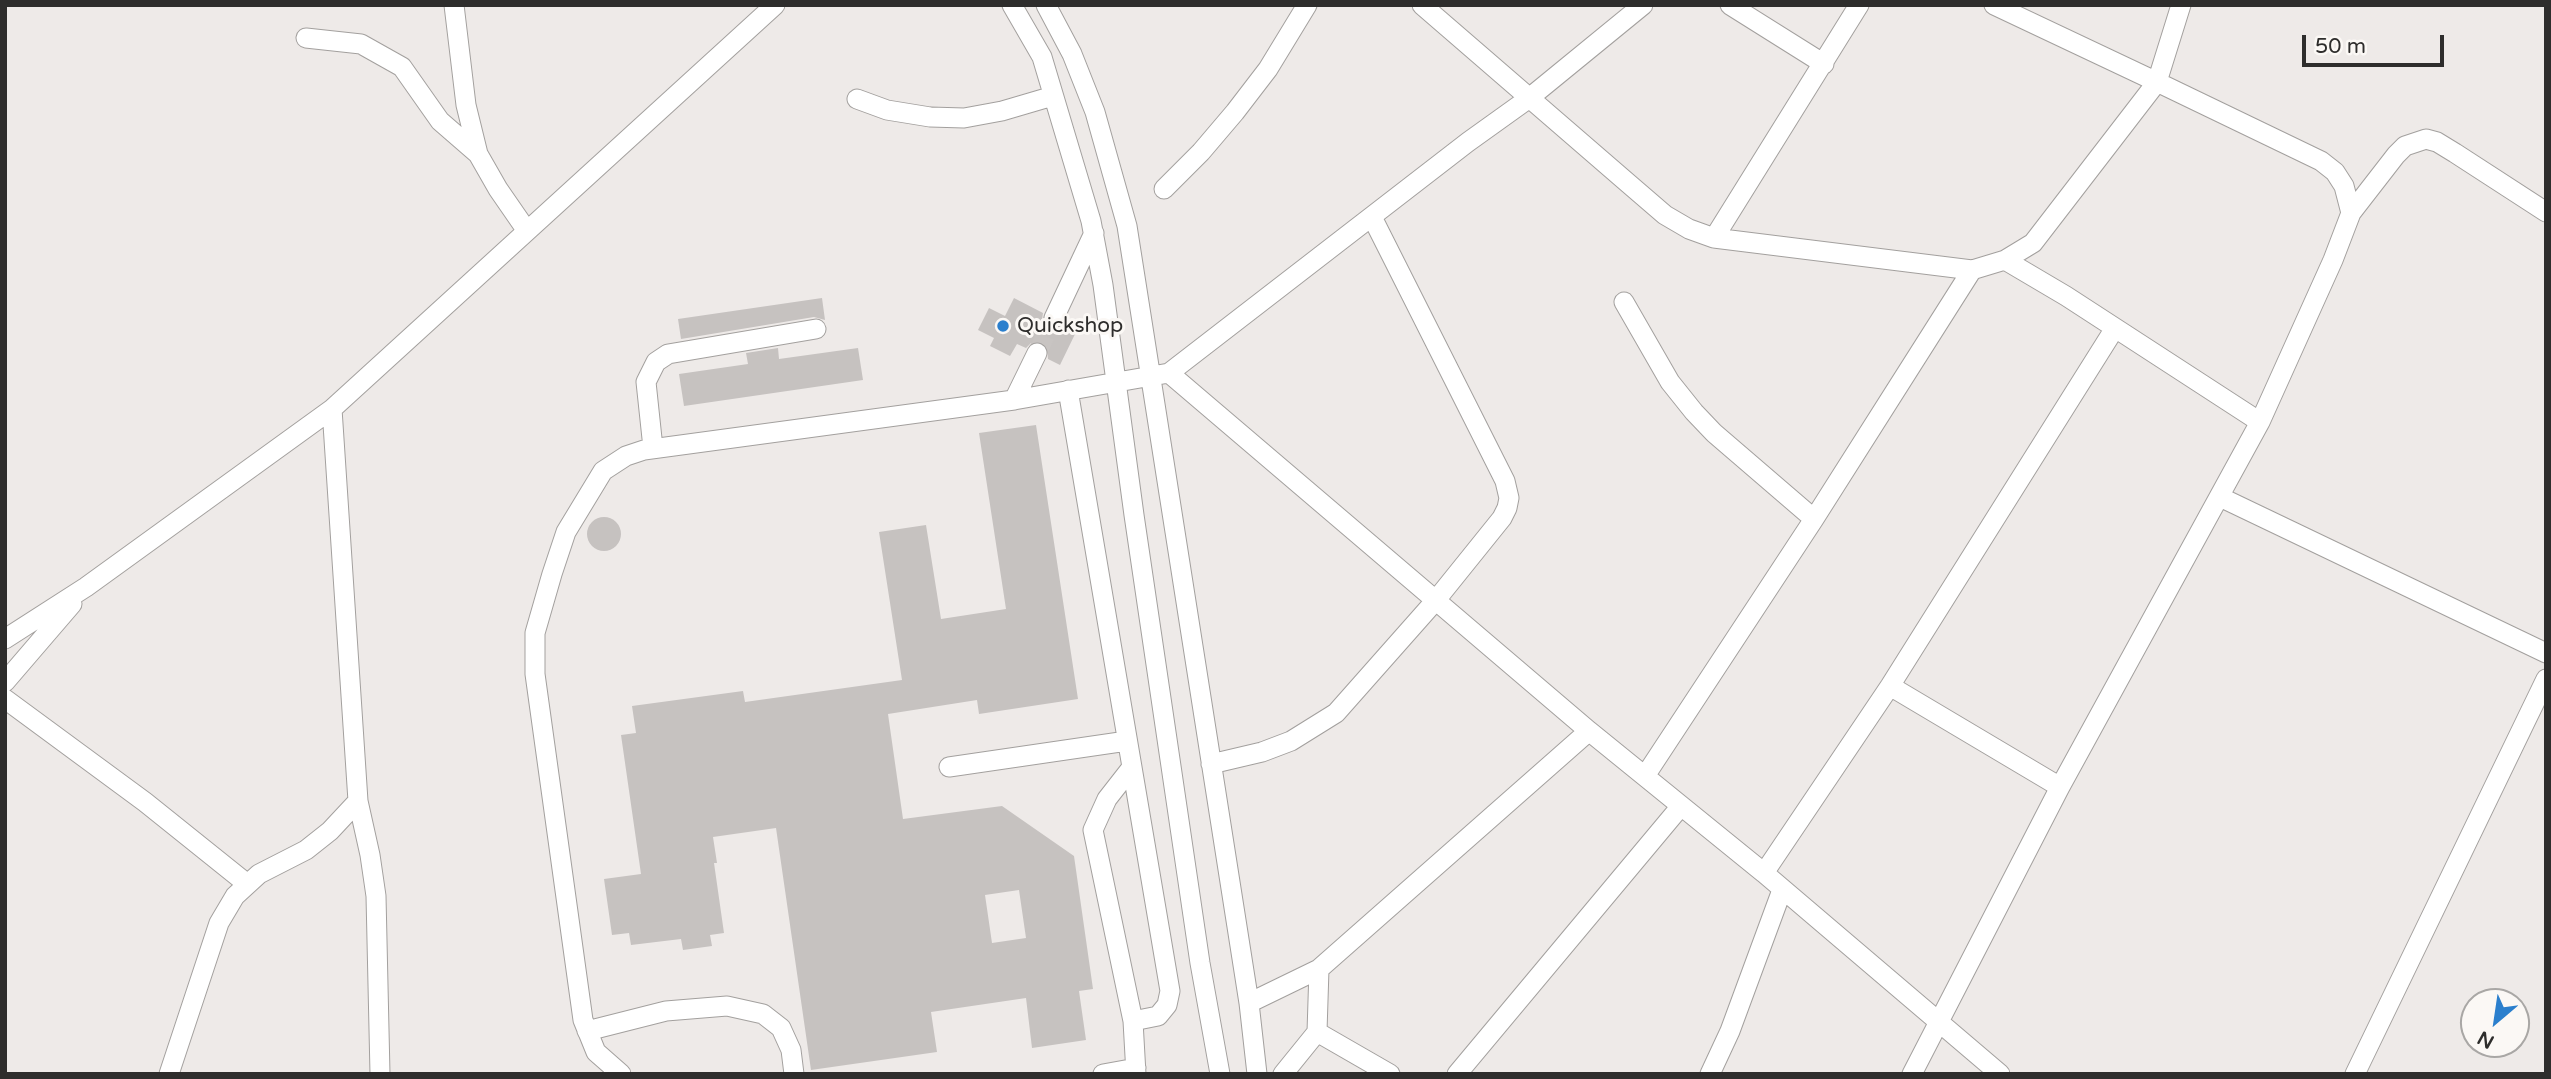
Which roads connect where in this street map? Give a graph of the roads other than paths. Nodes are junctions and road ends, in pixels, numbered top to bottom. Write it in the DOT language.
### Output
graph roads {
  1 [pos="454,5"];
  2 [pos="775,5"];
  3 [pos="1012,5"];
  4 [pos="1046,5"];
  5 [pos="1307,5"];
  6 [pos="1422,5"];
  7 [pos="1643,5"];
  8 [pos="1730,5"];
  9 [pos="1859,5"];
  10 [pos="1994,5"];
  11 [pos="2181,5"];
  12 [pos="306,38"];
  13 [pos="1824,64"];
  14 [pos="2157,82"];
  15 [pos="1053,96"];
  16 [pos="857,99"];
  17 [pos="1528,99"];
  18 [pos="478,154"];
  19 [pos="1164,189"];
  20 [pos="2546,212"];
  21 [pos="2351,213"];
  22 [pos="1372,217"];
  23 [pos="527,231"];
  24 [pos="1094,233"];
  25 [pos="1714,238"];
  26 [pos="2005,260"];
  27 [pos="1972,270"];
  28 [pos="1624,302"];
  29 [pos="1054,318"];
  30 [pos="2115,328"];
  31 [pos="816,329"];
  32 [pos="1037,353"];
  33 [pos="1160,375"];
  34 [pos="1116,381"];
  35 [pos="1068,390"];
  36 [pos="1014,400"];
  37 [pos="332,409"];
  38 [pos="2260,422"];
  39 [pos="653,448"];
  40 [pos="2220,497"];
  41 [pos="1814,519"];
  42 [pos="86,587"];
  43 [pos="1436,600"];
  44 [pos="5,639"];
  45 [pos="2546,653"];
  46 [pos="2546,679"];
  47 [pos="5,682"];
  48 [pos="1890,686"];
  49 [pos="5,699"];
  50 [pos="1589,730"];
  51 [pos="1128,741"];
  52 [pos="1211,764"];
  53 [pos="1132,766"];
  54 [pos="949,767"];
  55 [pos="1645,776"];
  56 [pos="2060,787"];
  57 [pos="358,802"];
  58 [pos="1681,806"];
  59 [pos="1763,873"];
  60 [pos="246,883"];
  61 [pos="1782,890"];
  62 [pos="1319,969"];
  63 [pos="1249,1003"];
  64 [pos="1133,1021"];
  65 [pos="1940,1022"];
  66 [pos="587,1031"];
  67 [pos="1317,1032"];
  68 [pos="1136,1071"];
  69 [pos="169,1074"];
  70 [pos="380,1074"];
  71 [pos="621,1074"];
  72 [pos="794,1074"];
  73 [pos="1103,1074"];
  74 [pos="1220,1074"];
  75 [pos="1257,1074"];
  76 [pos="1283,1074"];
  77 [pos="1390,1074"];
  78 [pos="1457,1074"];
  79 [pos="1710,1074"];
  80 [pos="1912,1074"];
  81 [pos="2000,1074"];
  82 [pos="2355,1074"];
  1 -- 18 [label="street"];
  2 -- 23 [label="street"];
  3 -- 15 [label="street"];
  4 -- 33 [label="street"];
  5 -- 19 [label="street"];
  6 -- 17 [label="street"];
  7 -- 17 [label="street"];
  8 -- 13 [label="street"];
  9 -- 13 [label="street"];
  10 -- 14 [label="street"];
  11 -- 14 [label="street"];
  12 -- 18 [label="street"];
  13 -- 25 [label="street"];
  14 -- 21 [label="street"];
  14 -- 26 [label="street"];
  15 -- 16 [label="street"];
  15 -- 24 [label="street"];
  17 -- 22 [label="street"];
  17 -- 25 [label="street"];
  18 -- 23 [label="street"];
  20 -- 21 [label="street"];
  21 -- 38 [label="street"];
  22 -- 33 [label="street"];
  22 -- 43 [label="street"];
  23 -- 37 [label="street"];
  24 -- 29 [label="street"];
  24 -- 34 [label="street"];
  25 -- 27 [label="street"];
  26 -- 27 [label="street"];
  26 -- 30 [label="street"];
  27 -- 41 [label="street"];
  28 -- 41 [label="street"];
  30 -- 38 [label="street"];
  30 -- 48 [label="street"];
  31 -- 39 [label="street"];
  32 -- 36 [label="street"];
  33 -- 34 [label="street"];
  33 -- 43 [label="street"];
  33 -- 52 [label="street"];
  34 -- 35 [label="street"];
  34 -- 74 [label="street"];
  35 -- 36 [label="street"];
  35 -- 51 [label="street"];
  36 -- 39 [label="street"];
  37 -- 42 [label="street"];
  37 -- 57 [label="street"];
  38 -- 40 [label="street"];
  39 -- 66 [label="street"];
  40 -- 45 [label="street"];
  40 -- 56 [label="street"];
  41 -- 55 [label="street"];
  42 -- 44 [label="street"];
  42 -- 47 [label="street"];
  43 -- 50 [label="street"];
  43 -- 52 [label="street"];
  46 -- 82 [label="street"];
  48 -- 56 [label="street"];
  48 -- 59 [label="street"];
  49 -- 60 [label="street"];
  50 -- 55 [label="street"];
  50 -- 62 [label="street"];
  51 -- 53 [label="street"];
  51 -- 54 [label="street"];
  52 -- 63 [label="street"];
  53 -- 64 [label="street"];
  53 -- 64 [label="street"];
  55 -- 58 [label="street"];
  56 -- 65 [label="street"];
  57 -- 60 [label="street"];
  57 -- 70 [label="street"];
  58 -- 59 [label="street"];
  58 -- 78 [label="street"];
  59 -- 61 [label="street"];
  60 -- 69 [label="street"];
  61 -- 65 [label="street"];
  61 -- 79 [label="street"];
  62 -- 63 [label="street"];
  62 -- 67 [label="street"];
  63 -- 75 [label="street"];
  64 -- 68 [label="street"];
  65 -- 80 [label="street"];
  65 -- 81 [label="street"];
  66 -- 71 [label="street"];
  66 -- 72 [label="street"];
  67 -- 76 [label="street"];
  67 -- 77 [label="street"];
  68 -- 73 [label="street"];
}
